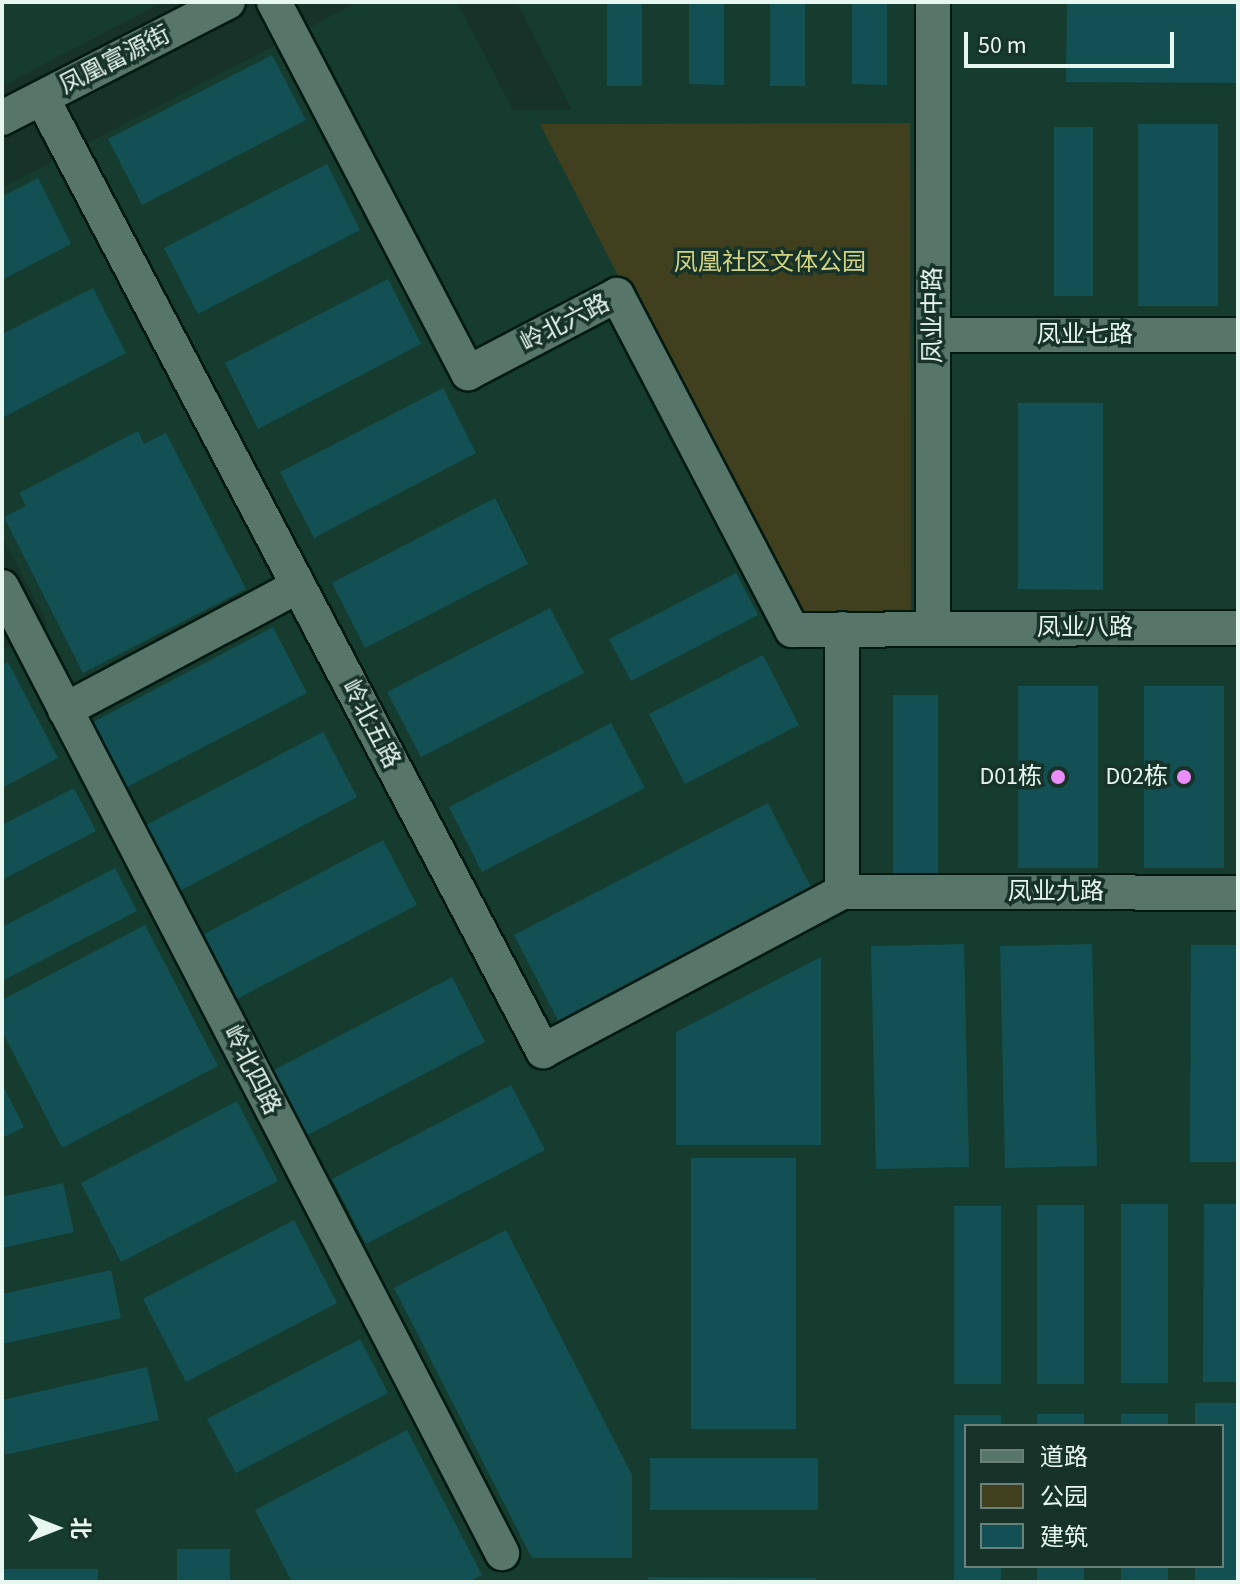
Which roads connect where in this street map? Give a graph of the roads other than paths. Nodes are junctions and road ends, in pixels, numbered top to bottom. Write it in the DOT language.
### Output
graph roads {
  1 [pos="228,2"];
  2 [pos="274,2"];
  3 [pos="933,2"];
  4 [pos="42,98"];
  5 [pos="2,118"];
  6 [pos="933,335"];
  7 [pos="1238,335"];
  8 [pos="298,586"];
  9 [pos="2,587"];
  10 [pos="933,628"];
  11 [pos="1238,628"];
  12 [pos="12,629"];
  13 [pos="842,629"];
  14 [pos="65,710"];
  15 [pos="858,892"];
  16 [pos="1238,893"];
  17 [pos="502,1553"];
  1 -- 4 [label="street, 凤凰富源街"];
  2 -- 13 [label="street, 岭北六路"];
  3 -- 6 [label="street, 凤业中路"];
  4 -- 5 [label="street, 凤凰富源街"];
  4 -- 8 [label="street, 岭北五路"];
  6 -- 7 [label="street, 凤业七路"];
  6 -- 10 [label="street, 凤业中路"];
  8 -- 14 [label="street"];
  8 -- 15 [label="street, 岭北五路"];
  9 -- 12 [label="street, 岭北四路"];
  10 -- 11 [label="street, 凤业八路"];
  10 -- 13 [label="street, 岭北六路"];
  12 -- 14 [label="street, 岭北四路"];
  13 -- 15 [label="street"];
  14 -- 17 [label="street, 岭北四路"];
  15 -- 16 [label="street, 凤业九路"];
}
